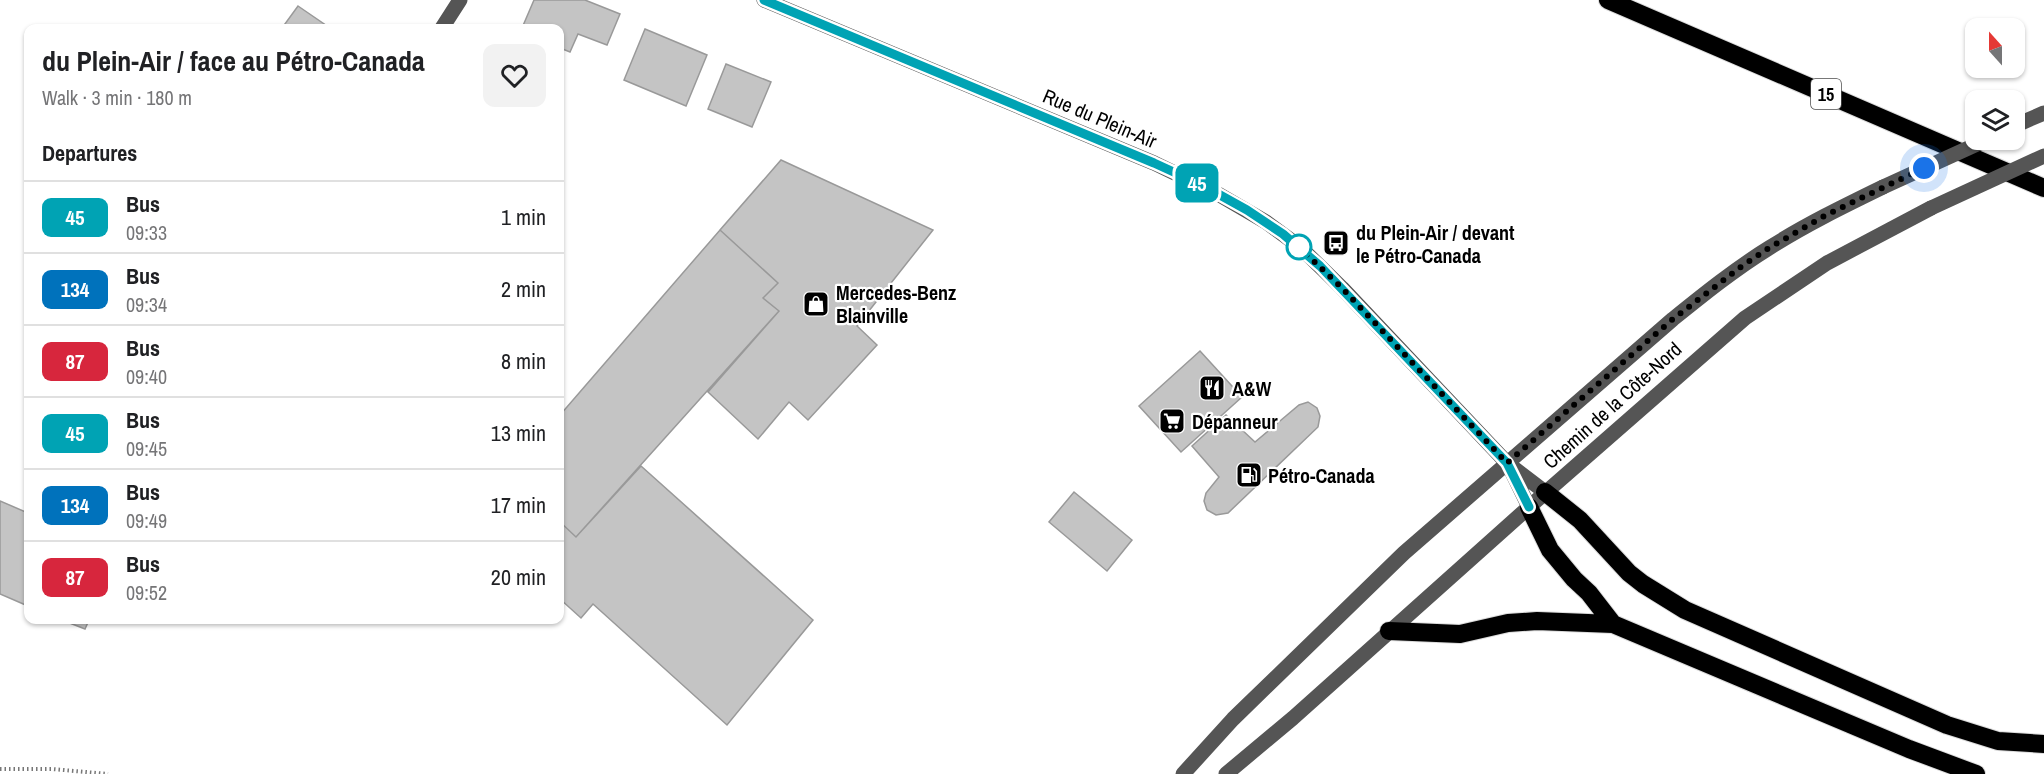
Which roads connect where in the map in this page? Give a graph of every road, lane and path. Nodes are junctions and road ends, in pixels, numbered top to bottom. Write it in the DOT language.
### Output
graph roads {
  1 [pos="460,0"];
  2 [pos="764,0"];
  3 [pos="1608,0"];
  4 [pos="445,24"];
  5 [pos="2044,113"];
  6 [pos="2025,121"];
  7 [pos="1965,150"];
  8 [pos="2044,156"];
  9 [pos="2044,188"];
  10 [pos="1507,463"];
  11 [pos="1545,492"];
  12 [pos="1529,507"];
  13 [pos="1613,624"];
  14 [pos="1389,631"];
  15 [pos="2044,744"];
  16 [pos="0,770"];
  17 [pos="108,774"];
  18 [pos="1184,774"];
  19 [pos="1226,774"];
  20 [pos="1976,774"];
  1 -- 4 [label="street"];
  2 -- 10 [label="street, Rue du Plein-Air"];
  3 -- 9 [label="highway, 15"];
  5 -- 6 [label="street"];
  7 -- 10 [label="street, Chemin de la Côte-Nord, bridge"];
  8 -- 11 [label="street, Chemin de la Côte-Nord, bridge"];
  10 -- 11 [label="street, Rue du Plein-Air"];
  10 -- 12 [label="street, Rue du Plein-Air"];
  10 -- 18 [label="street, Chemin de la Côte-Nord"];
  11 -- 12 [label="street, Chemin de la Côte-Nord"];
  11 -- 15 [label="highway"];
  12 -- 13 [label="highway"];
  12 -- 14 [label="street, Chemin de la Côte-Nord"];
  13 -- 14 [label="highway"];
  13 -- 20 [label="highway"];
  14 -- 19 [label="street, Chemin de la Côte-Nord"];
  16 -- 17 [label="path"];
}
